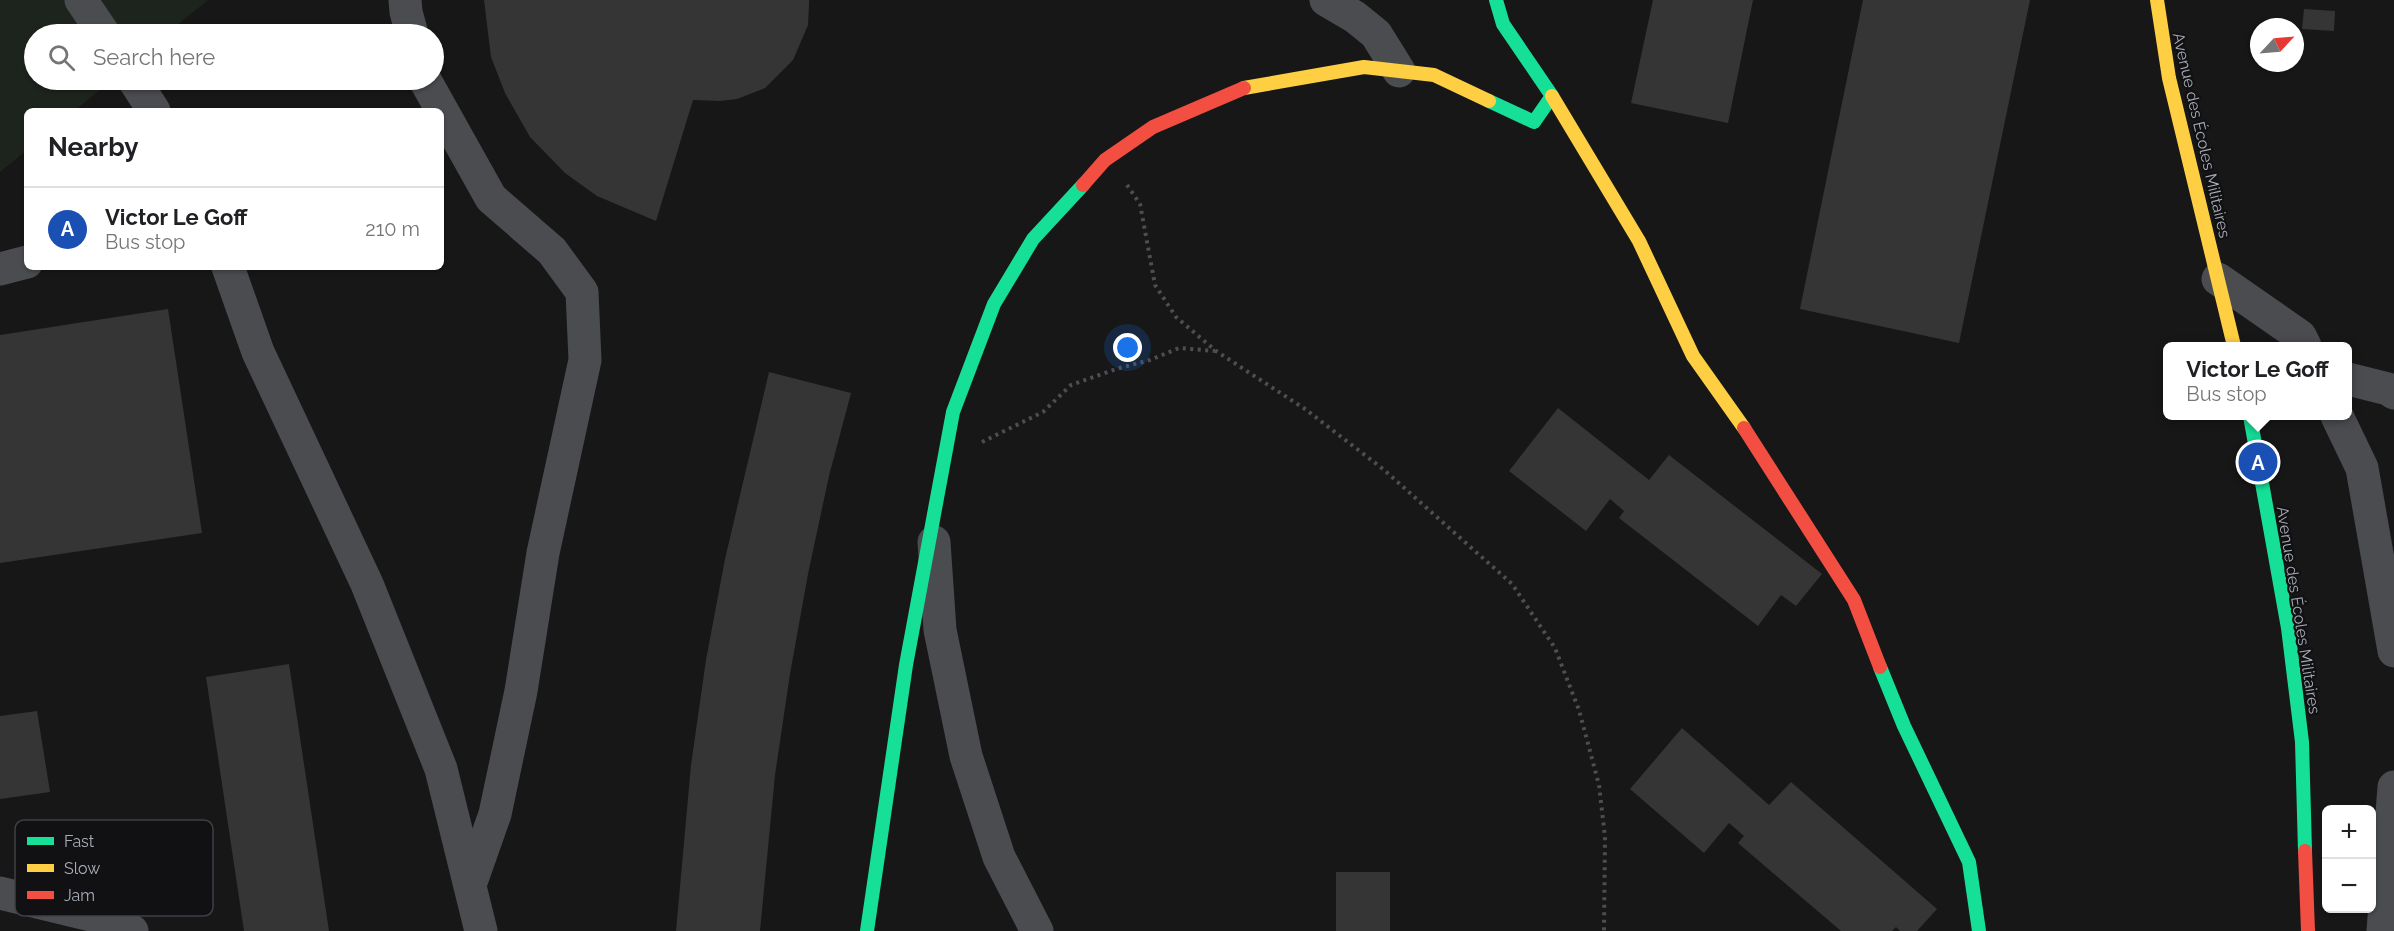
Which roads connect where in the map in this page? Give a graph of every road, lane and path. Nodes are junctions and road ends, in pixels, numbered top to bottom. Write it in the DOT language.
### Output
graph roads {
  1 [pos="81,0"];
  2 [pos="405,0"];
  3 [pos="1326,0"];
  4 [pos="1496,0"];
  5 [pos="2157,0"];
  6 [pos="97,24"];
  7 [pos="409,24"];
  8 [pos="1399,71"];
  9 [pos="140,90"];
  10 [pos="431,90"];
  11 [pos="1552,96"];
  12 [pos="152,108"];
  13 [pos="441,108"];
  14 [pos="444,114"];
  15 [pos="1105,160"];
  16 [pos="24,262"];
  17 [pos="0,269"];
  18 [pos="229,270"];
  19 [pos="2218,279"];
  20 [pos="2233,342"];
  21 [pos="2303,342"];
  22 [pos="1216,351"];
  23 [pos="2352,380"];
  24 [pos="2394,393"];
  25 [pos="2251,420"];
  26 [pos="2339,420"];
  27 [pos="948,440"];
  28 [pos="933,522"];
  29 [pos="2394,651"];
  30 [pos="2394,787"];
  31 [pos="470,885"];
  32 [pos="0,893"];
  33 [pos="15,897"];
  34 [pos="95,916"];
  35 [pos="2307,927"];
  36 [pos="132,931"];
  37 [pos="481,931"];
  38 [pos="867,931"];
  39 [pos="1037,931"];
  40 [pos="1604,931"];
  41 [pos="1979,931"];
  42 [pos="2383,931"];
  1 -- 6 [label="street"];
  2 -- 7 [label="street"];
  3 -- 8 [label="street"];
  4 -- 11 [label="street"];
  5 -- 19 [label="street, Avenue des Écoles Militaires"];
  8 -- 11 [label="street"];
  8 -- 15 [label="street"];
  9 -- 12 [label="street"];
  10 -- 13 [label="street"];
  11 -- 41 [label="street"];
  14 -- 31 [label="street"];
  15 -- 22 [label="path"];
  15 -- 27 [label="street"];
  16 -- 17 [label="street"];
  18 -- 31 [label="street"];
  19 -- 20 [label="street, Avenue des Écoles Militaires"];
  19 -- 21 [label="street"];
  22 -- 27 [label="path"];
  22 -- 40 [label="path"];
  23 -- 24 [label="street"];
  25 -- 35 [label="street, Avenue des Écoles Militaires"];
  26 -- 29 [label="street"];
  27 -- 28 [label="street"];
  28 -- 38 [label="street"];
  28 -- 39 [label="street"];
  30 -- 42 [label="street"];
  31 -- 37 [label="street"];
  32 -- 33 [label="street"];
  34 -- 36 [label="street"];
}
